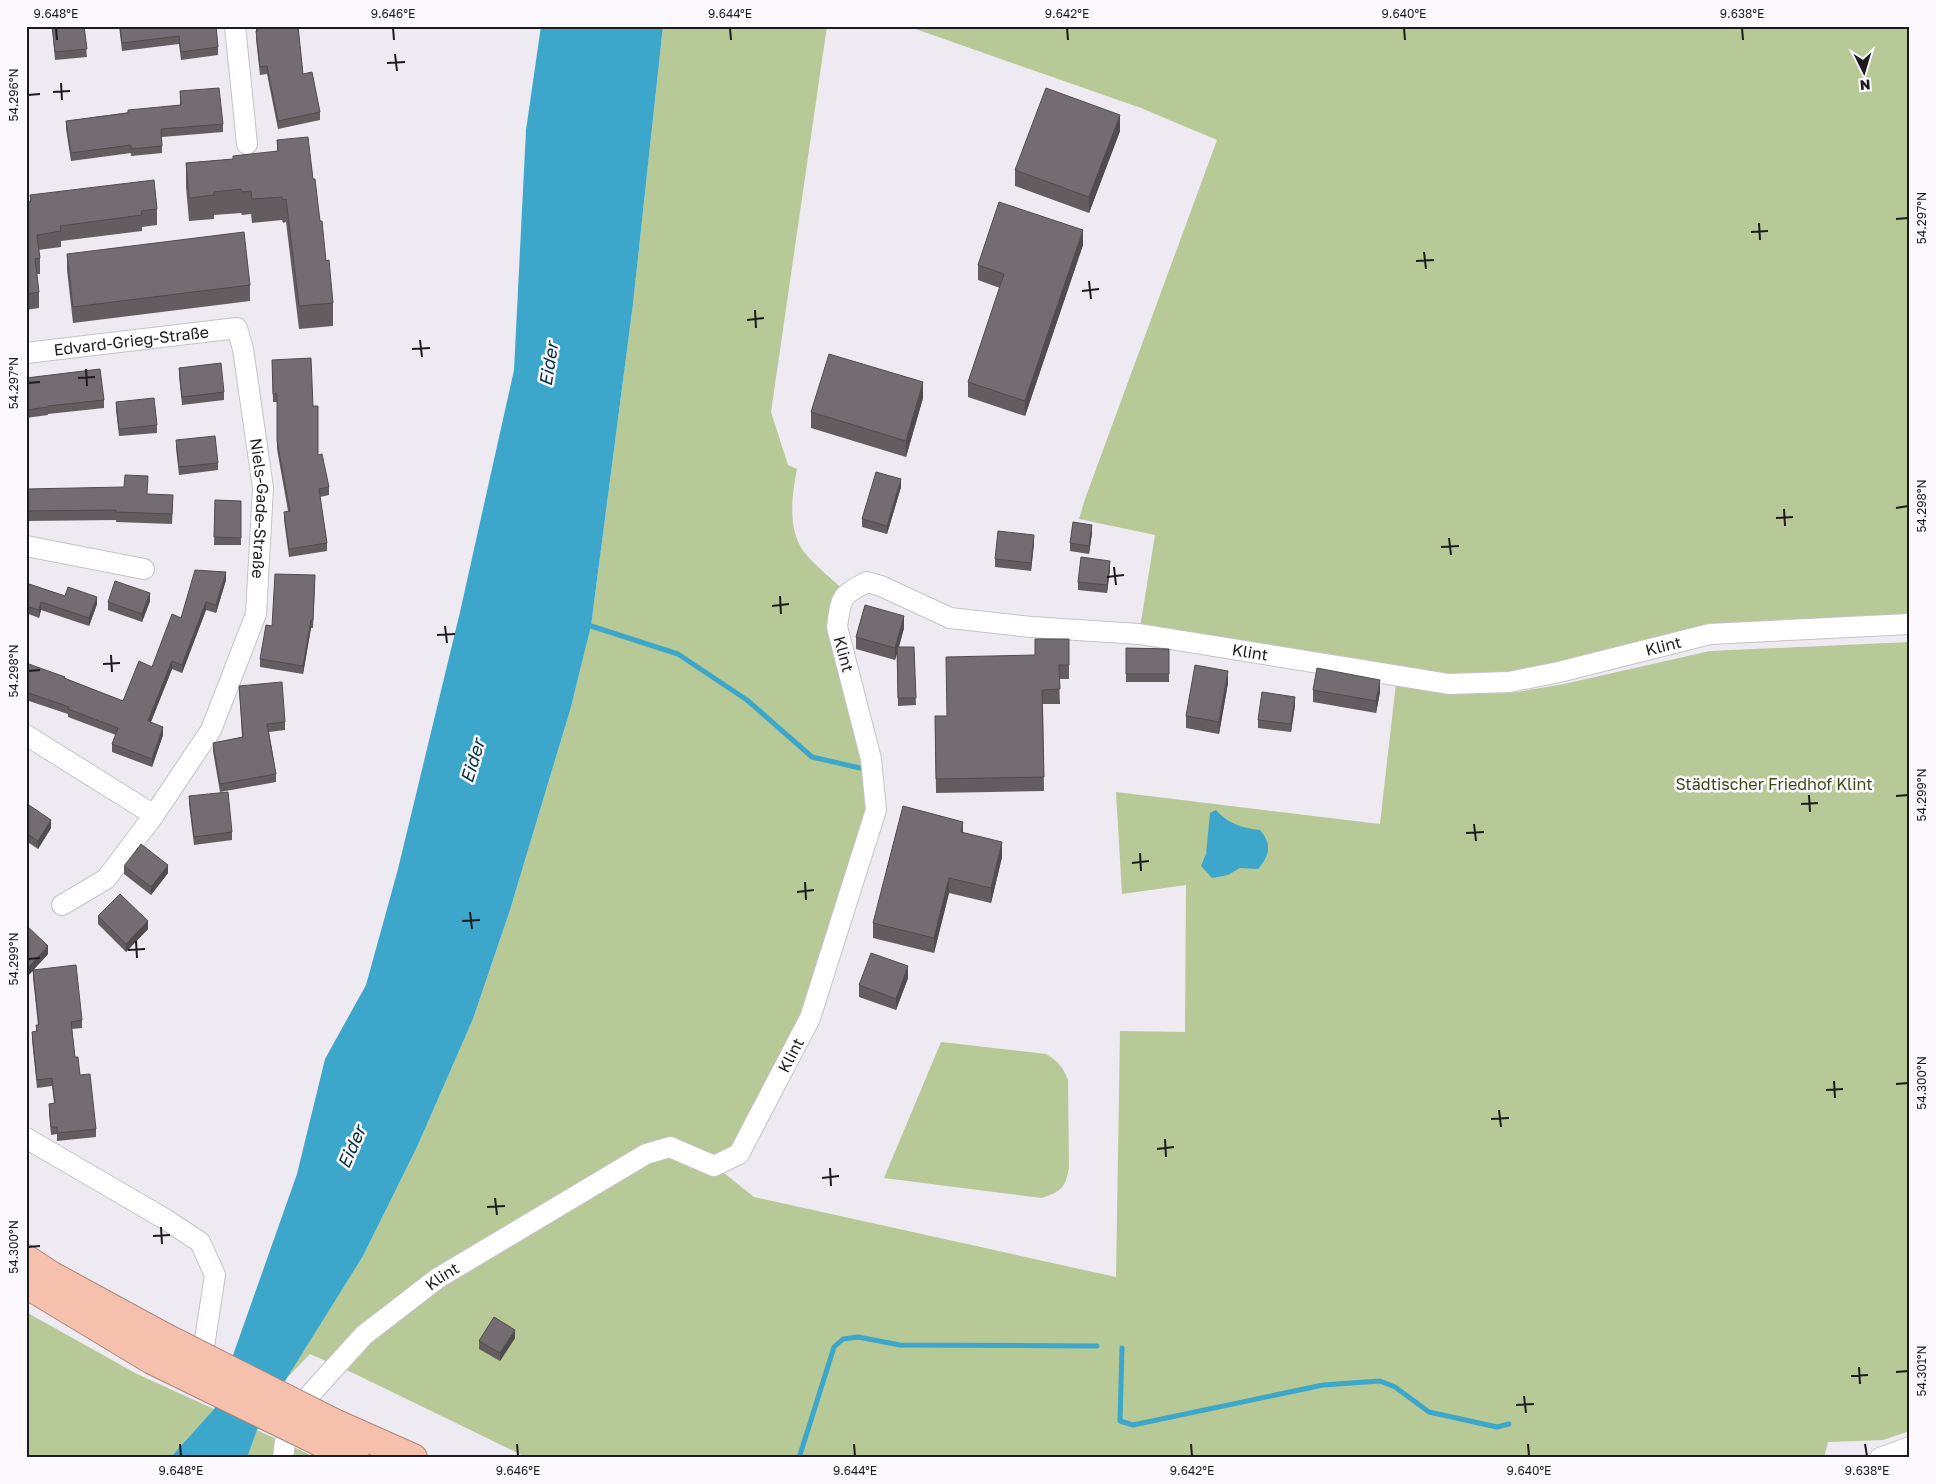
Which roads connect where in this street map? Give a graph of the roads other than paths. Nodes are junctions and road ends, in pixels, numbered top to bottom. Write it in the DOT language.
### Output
graph roads {
  1 [pos="235,26"];
  2 [pos="247,144"];
  3 [pos="237,328"];
  4 [pos="26,353"];
  5 [pos="26,546"];
  6 [pos="144,569"];
  7 [pos="1910,624"];
  8 [pos="26,735"];
  9 [pos="154,815"];
  10 [pos="62,905"];
  11 [pos="27,1139"];
  12 [pos="26,1258"];
  13 [pos="26,1284"];
  14 [pos="158,1349"];
  15 [pos="178,1388"];
  16 [pos="326,1432"];
  17 [pos="1910,1447"];
  18 [pos="283,1458"];
  19 [pos="355,1458"];
  20 [pos="413,1458"];
  21 [pos="1880,1458"];
  1 -- 2 [label="street"];
  3 -- 4 [label="street, Edvard-Grieg-Straße"];
  3 -- 9 [label="street, Niels-Gade-Straße"];
  5 -- 6 [label="street"];
  7 -- 18 [label="street, Klint"];
  8 -- 9 [label="street"];
  9 -- 10 [label="street, Niels-Gade-Straße"];
  11 -- 15 [label="street"];
  12 -- 14 [label="highway"];
  13 -- 14 [label="highway"];
  14 -- 16 [label="highway, bridge"];
  16 -- 19 [label="highway"];
  16 -- 20 [label="highway"];
  17 -- 21 [label="street"];
}
